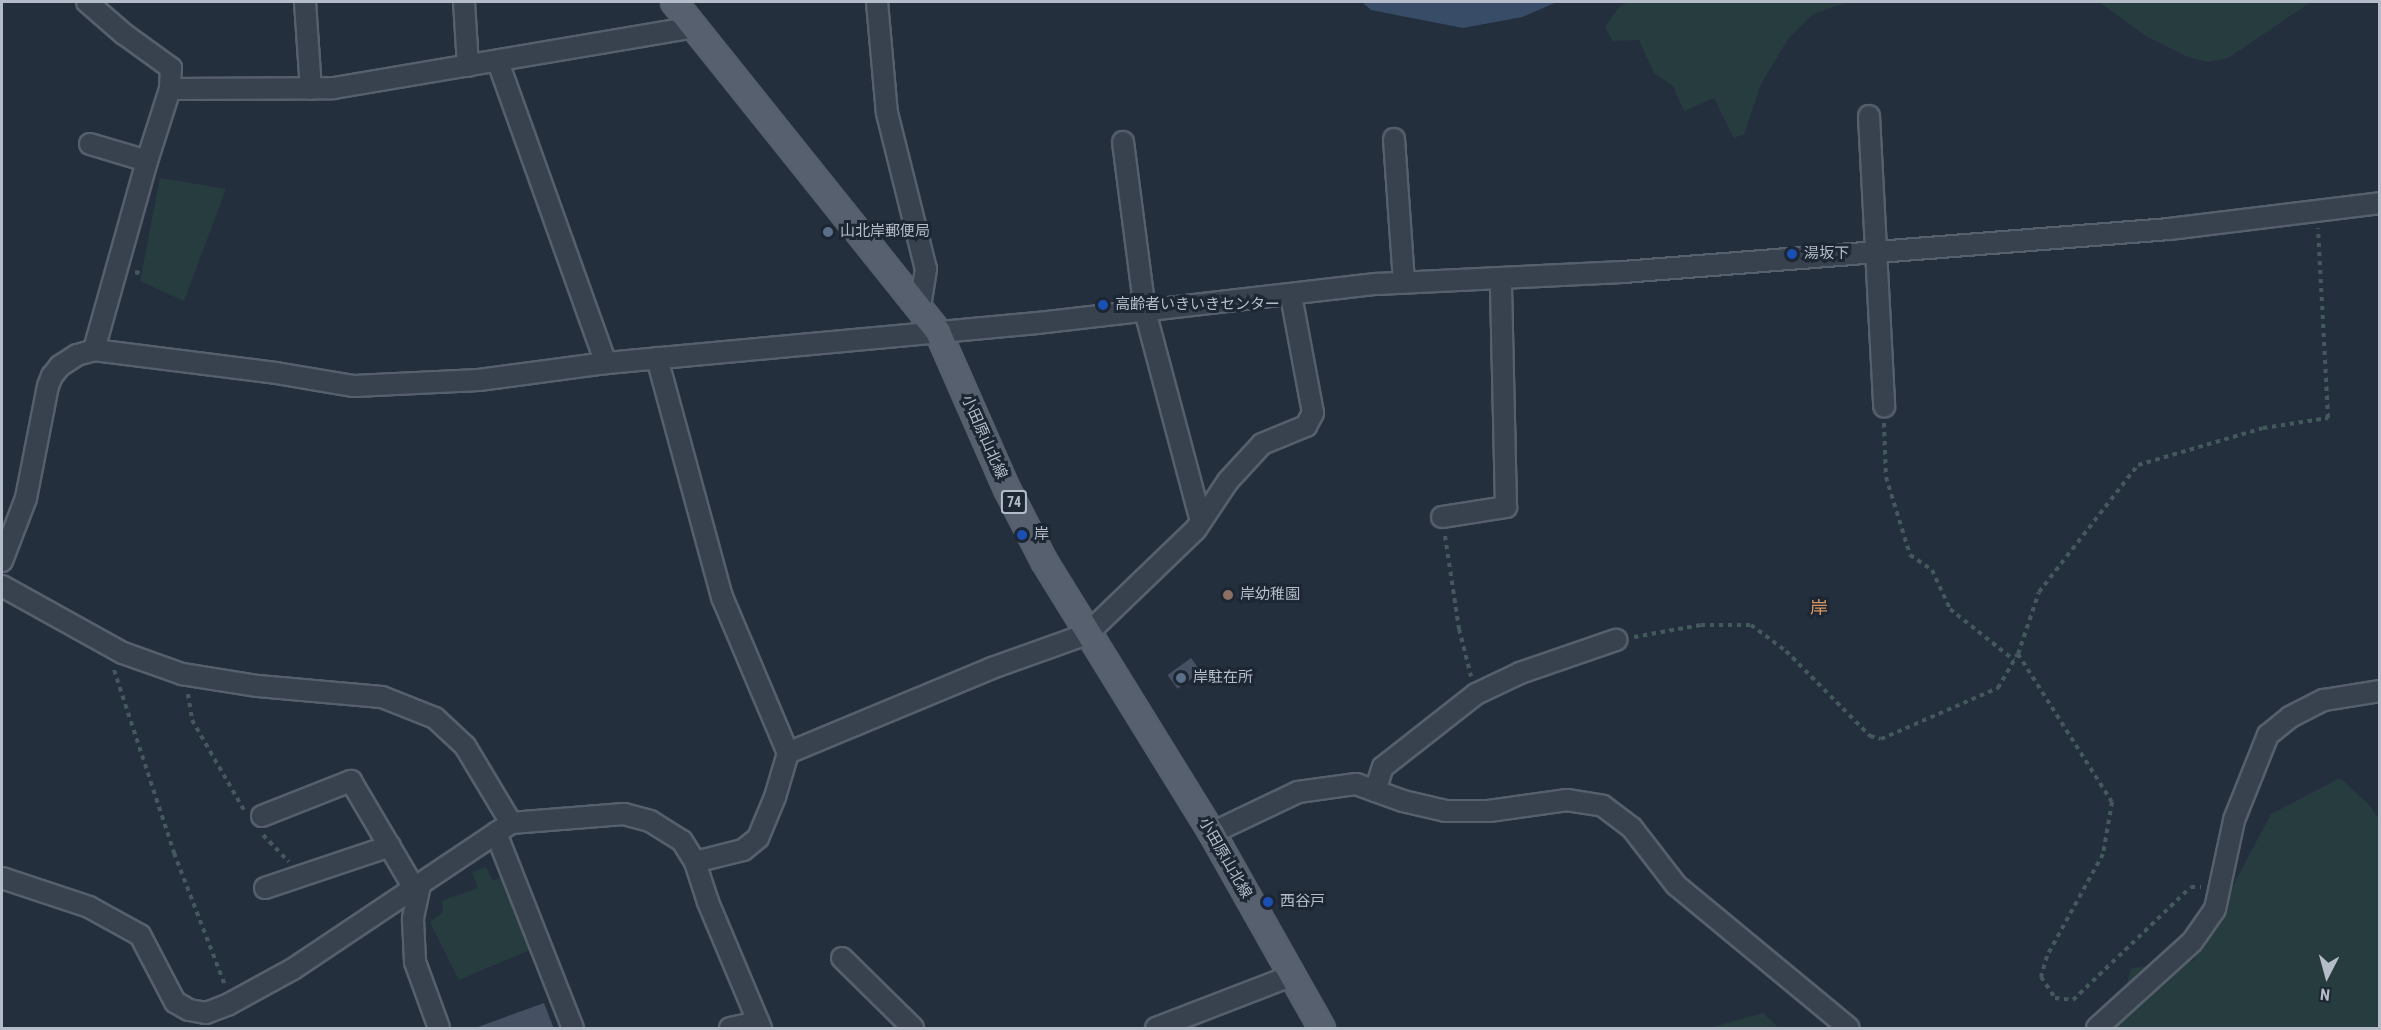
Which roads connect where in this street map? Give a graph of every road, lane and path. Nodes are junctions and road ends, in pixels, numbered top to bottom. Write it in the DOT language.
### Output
graph roads {
  1 [pos="87,2"];
  2 [pos="305,2"];
  3 [pos="464,2"];
  4 [pos="674,2"];
  5 [pos="877,2"];
  6 [pos="107,8"];
  7 [pos="693,27"];
  8 [pos="498,62"];
  9 [pos="468,66"];
  10 [pos="170,89"];
  11 [pos="311,89"];
  12 [pos="1869,116"];
  13 [pos="1394,139"];
  14 [pos="1122,142"];
  15 [pos="90,144"];
  16 [pos="147,161"];
  17 [pos="2379,203"];
  18 [pos="2317,210"];
  19 [pos="1877,251"];
  20 [pos="1501,279"];
  21 [pos="1404,283"];
  22 [pos="1291,295"];
  23 [pos="920,309"];
  24 [pos="1145,311"];
  25 [pos="938,332"];
  26 [pos="94,350"];
  27 [pos="657,358"];
  28 [pos="606,363"];
  29 [pos="1884,406"];
  30 [pos="1442,517"];
  31 [pos="1201,521"];
  32 [pos="2,561"];
  33 [pos="2,586"];
  34 [pos="1087,634"];
  35 [pos="1616,640"];
  36 [pos="105,643"];
  37 [pos="2018,654"];
  38 [pos="2014,660"];
  39 [pos="186,675"];
  40 [pos="2379,691"];
  41 [pos="1476,694"];
  42 [pos="788,753"];
  43 [pos="1375,791"];
  44 [pos="256,820"];
  45 [pos="503,828"];
  46 [pos="1212,833"];
  47 [pos="390,846"];
  48 [pos="695,862"];
  49 [pos="301,876"];
  50 [pos="2,878"];
  51 [pos="417,886"];
  52 [pos="2220,887"];
  53 [pos="265,888"];
  54 [pos="842,958"];
  55 [pos="1293,975"];
  56 [pos="232,1003"];
  57 [pos="198,1020"];
  58 [pos="759,1025"];
  59 [pos="439,1029"];
  60 [pos="573,1029"];
  61 [pos="730,1029"];
  62 [pos="913,1029"];
  63 [pos="1156,1029"];
  64 [pos="1322,1029"];
  65 [pos="1849,1029"];
  66 [pos="2097,1029"];
  1 -- 6 [label="street"];
  2 -- 11 [label="street"];
  3 -- 9 [label="street"];
  4 -- 7 [label="main road, 小田原山北線 / 74"];
  5 -- 23 [label="street"];
  6 -- 10 [label="street"];
  7 -- 8 [label="street"];
  7 -- 23 [label="main road, 小田原山北線 / 74"];
  8 -- 9 [label="street"];
  8 -- 28 [label="street"];
  9 -- 11 [label="street"];
  10 -- 11 [label="street"];
  10 -- 16 [label="street"];
  12 -- 19 [label="street"];
  13 -- 21 [label="street"];
  14 -- 24 [label="street"];
  15 -- 16 [label="street"];
  16 -- 26 [label="street"];
  17 -- 18 [label="street"];
  18 -- 19 [label="street"];
  18 -- 37 [label="path"];
  19 -- 20 [label="street"];
  19 -- 29 [label="street"];
  20 -- 21 [label="street"];
  20 -- 30 [label="street"];
  21 -- 22 [label="street"];
  22 -- 24 [label="street"];
  22 -- 31 [label="street"];
  23 -- 25 [label="main road, 小田原山北線 / 74"];
  24 -- 25 [label="street"];
  24 -- 31 [label="street"];
  25 -- 27 [label="street"];
  25 -- 34 [label="main road, 小田原山北線 / 74"];
  26 -- 28 [label="street"];
  26 -- 32 [label="street"];
  27 -- 28 [label="street"];
  27 -- 42 [label="street"];
  29 -- 38 [label="path"];
  30 -- 41 [label="path"];
  31 -- 34 [label="street"];
  33 -- 36 [label="street"];
  34 -- 42 [label="street"];
  34 -- 46 [label="main road, 小田原山北線 / 74"];
  35 -- 38 [label="path"];
  35 -- 41 [label="street"];
  36 -- 39 [label="street"];
  36 -- 56 [label="path"];
  37 -- 38 [label="path"];
  37 -- 52 [label="path"];
  39 -- 44 [label="path"];
  39 -- 45 [label="street"];
  40 -- 52 [label="street"];
  41 -- 43 [label="street"];
  42 -- 48 [label="street"];
  43 -- 46 [label="street"];
  43 -- 65 [label="street"];
  44 -- 47 [label="street"];
  44 -- 49 [label="path"];
  45 -- 48 [label="street"];
  45 -- 51 [label="street"];
  45 -- 60 [label="street"];
  46 -- 55 [label="main road, 小田原山北線 / 74"];
  47 -- 49 [label="street"];
  47 -- 51 [label="street"];
  48 -- 58 [label="street"];
  49 -- 53 [label="street"];
  50 -- 57 [label="street"];
  51 -- 56 [label="street"];
  51 -- 59 [label="street"];
  52 -- 66 [label="street"];
  54 -- 62 [label="street"];
  55 -- 63 [label="street"];
  55 -- 64 [label="main road, 小田原山北線 / 74"];
  56 -- 57 [label="street"];
  58 -- 61 [label="street"];
}
